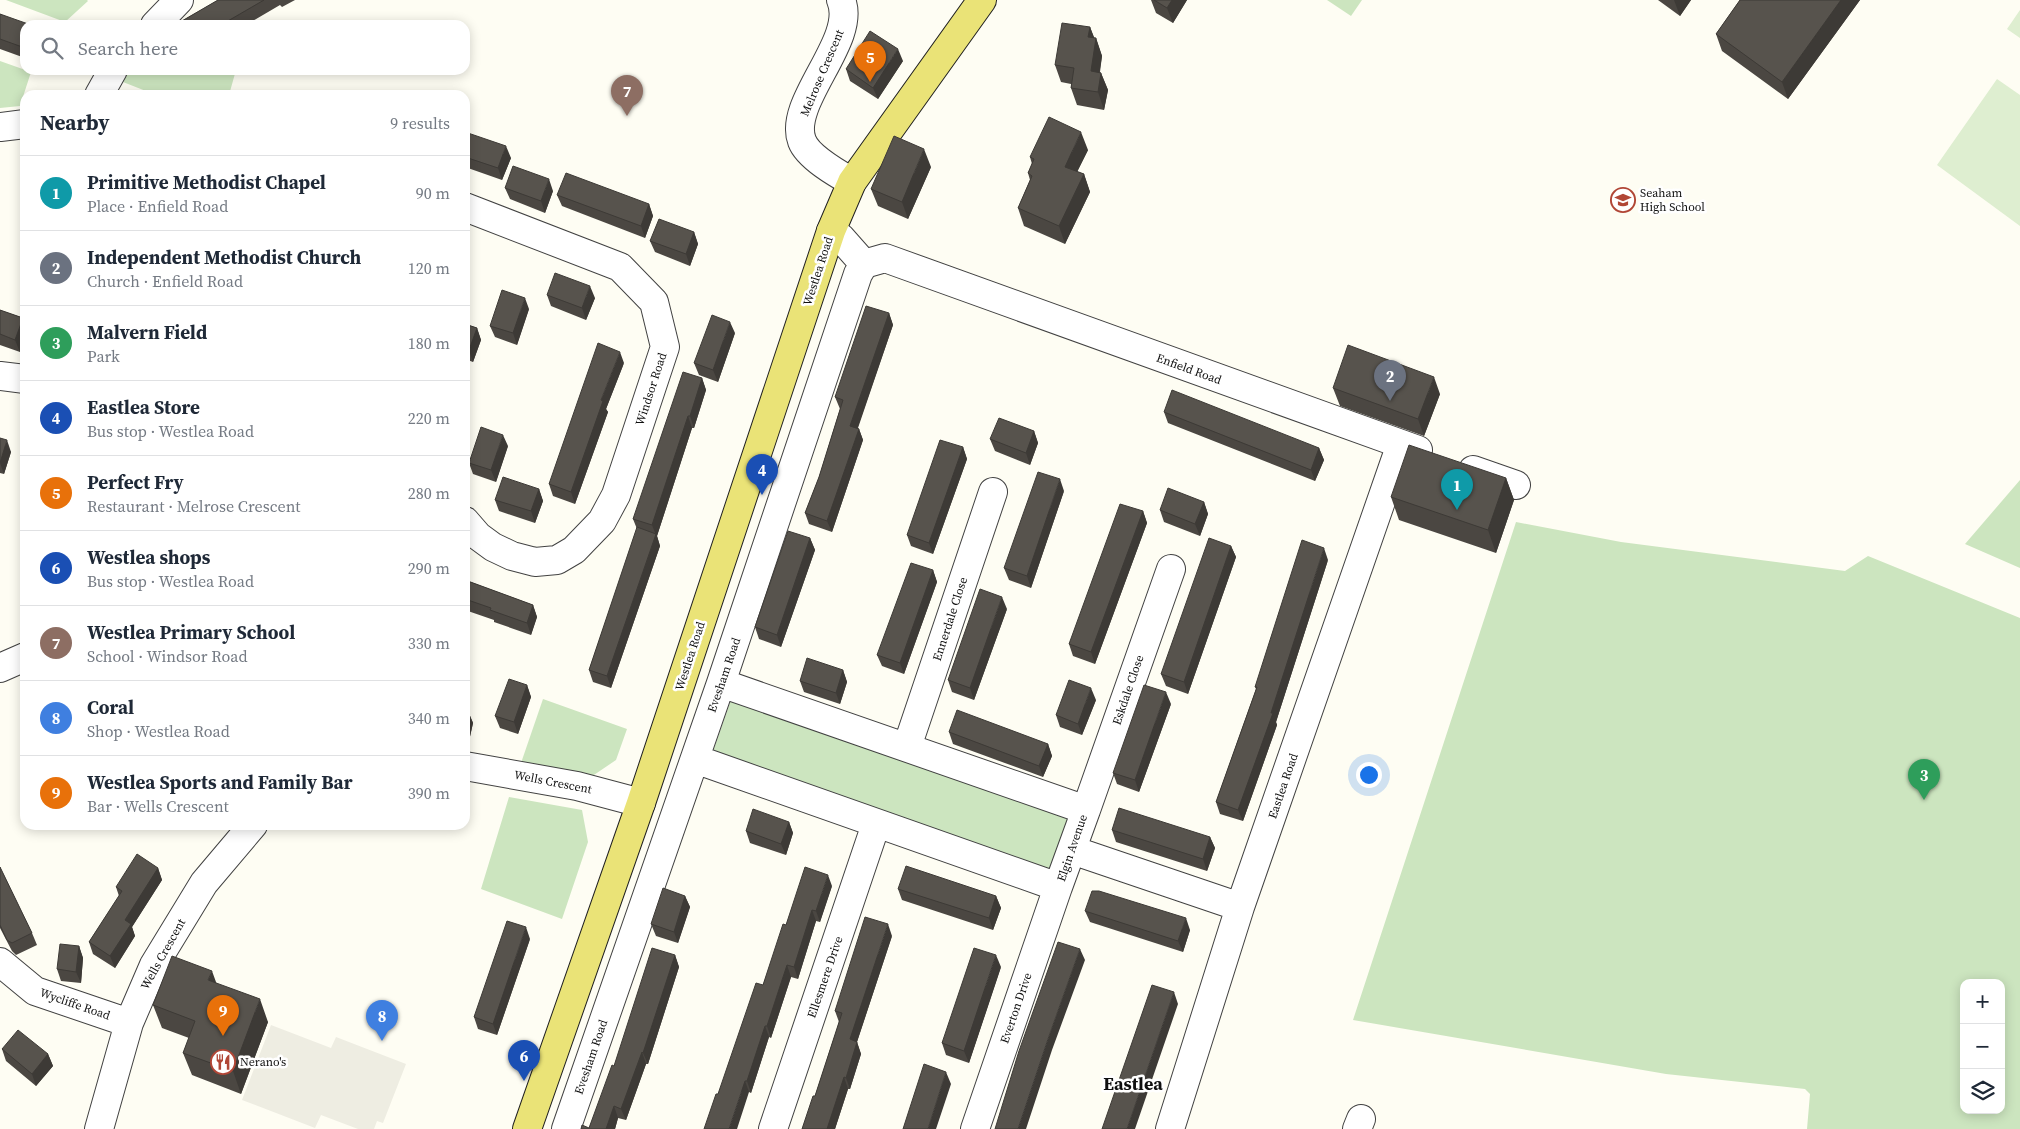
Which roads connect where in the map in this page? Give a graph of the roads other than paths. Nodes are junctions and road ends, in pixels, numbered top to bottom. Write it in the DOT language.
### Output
graph roads {
  1 [pos="179,0"];
  2 [pos="841,0"];
  3 [pos="982,0"];
  4 [pos="160,20"];
  5 [pos="110,75"];
  6 [pos="102,90"];
  7 [pos="20,125"];
  8 [pos="0,127"];
  9 [pos="852,182"];
  10 [pos="470,209"];
  11 [pos="830,231"];
  12 [pos="864,264"];
  13 [pos="0,376"];
  14 [pos="20,378"];
  15 [pos="1402,444"];
  16 [pos="1516,485"];
  17 [pos="992,492"];
  18 [pos="470,527"];
  19 [pos="1171,569"];
  20 [pos="20,659"];
  21 [pos="0,668"];
  22 [pos="721,683"];
  23 [pos="907,747"];
  24 [pos="695,759"];
  25 [pos="470,767"];
  26 [pos="641,803"];
  27 [pos="1086,810"];
  28 [pos="876,824"];
  29 [pos="249,830"];
  30 [pos="1072,850"];
  31 [pos="1058,887"];
  32 [pos="1240,907"];
  33 [pos="0,962"];
  34 [pos="129,1023"];
  35 [pos="99,1129"];
  36 [pos="527,1129"];
  37 [pos="566,1129"];
  38 [pos="773,1129"];
  39 [pos="975,1129"];
  40 [pos="1170,1129"];
  1 -- 4 [label="street"];
  2 -- 9 [label="street, Melrose Crescent"];
  3 -- 9 [label="main road, Westlea Road"];
  5 -- 6 [label="street"];
  7 -- 8 [label="street"];
  9 -- 11 [label="main road, Westlea Road"];
  10 -- 18 [label="street, Windsor Road"];
  11 -- 12 [label="street"];
  11 -- 26 [label="main road, Westlea Road"];
  12 -- 15 [label="street, Enfield Road"];
  12 -- 22 [label="street, Evesham Road"];
  13 -- 14 [label="street"];
  15 -- 16 [label="street, Enfield Road"];
  15 -- 32 [label="street, Eastlea Road"];
  17 -- 23 [label="street, Ennerdale Close"];
  19 -- 27 [label="street, Eskdale Close"];
  20 -- 21 [label="street"];
  22 -- 23 [label="street, Elgin Avenue"];
  22 -- 24 [label="street, Evesham Road"];
  23 -- 27 [label="street, Elgin Avenue"];
  24 -- 28 [label="street, Elgin Avenue"];
  24 -- 37 [label="street, Evesham Road"];
  25 -- 26 [label="street, Wells Crescent"];
  26 -- 36 [label="main road, Westlea Road"];
  27 -- 30 [label="street, Elgin Avenue"];
  28 -- 31 [label="street, Elgin Avenue"];
  28 -- 38 [label="street, Ellesmere Drive"];
  29 -- 34 [label="street, Wells Crescent"];
  30 -- 31 [label="street, Elgin Avenue"];
  30 -- 32 [label="street"];
  31 -- 39 [label="street, Everton Drive"];
  32 -- 40 [label="street, Eastlea Road"];
  33 -- 34 [label="street, Wycliffe Road"];
  34 -- 35 [label="street, Wells Crescent"];
}
